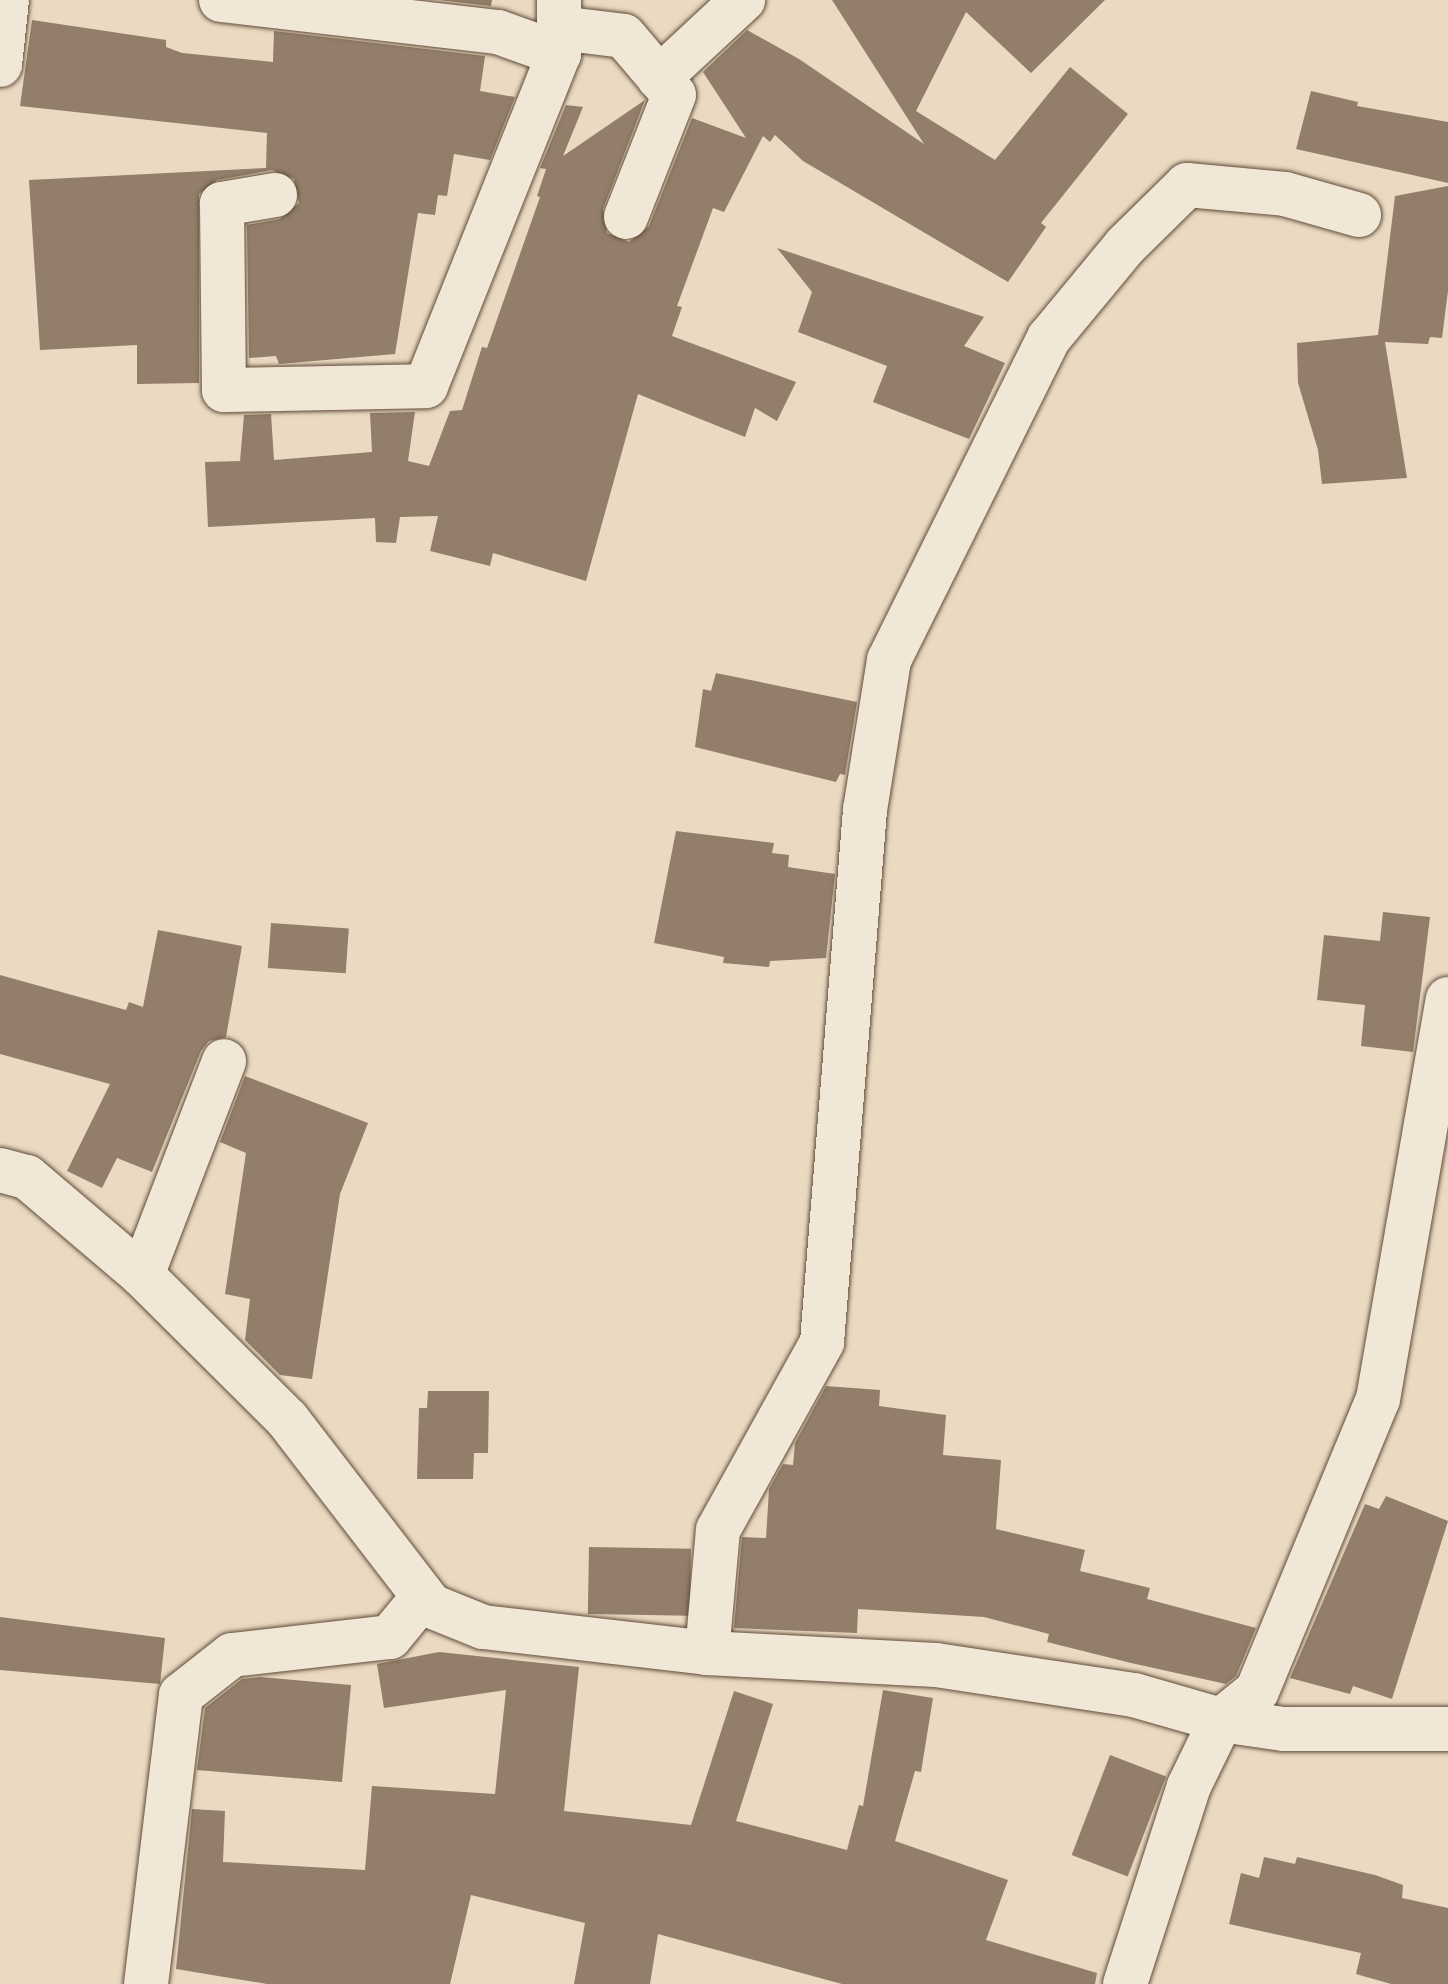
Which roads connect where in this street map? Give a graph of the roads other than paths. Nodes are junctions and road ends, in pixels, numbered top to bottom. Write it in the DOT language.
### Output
graph roads {
  1 [pos="7,0"];
  2 [pos="221,0"];
  3 [pos="743,0"];
  4 [pos="366,10"];
  5 [pos="559,27"];
  6 [pos="0,65"];
  7 [pos="659,78"];
  8 [pos="275,195"];
  9 [pos="1359,215"];
  10 [pos="626,217"];
  11 [pos="1448,999"];
  12 [pos="224,1061"];
  13 [pos="0,1170"];
  14 [pos="142,1275"];
  15 [pos="423,1597"];
  16 [pos="707,1653"];
  17 [pos="1221,1720"];
  18 [pos="1448,1729"];
  19 [pos="146,1984"];
  20 [pos="1125,1984"];
  1 -- 6 [label="street"];
  2 -- 4 [label="street"];
  3 -- 7 [label="street"];
  4 -- 5 [label="street"];
  5 -- 7 [label="street"];
  5 -- 8 [label="street"];
  7 -- 10 [label="street"];
  9 -- 16 [label="street"];
  11 -- 17 [label="street"];
  12 -- 14 [label="street"];
  13 -- 14 [label="street"];
  14 -- 15 [label="street"];
  15 -- 16 [label="street"];
  15 -- 19 [label="street"];
  16 -- 17 [label="street"];
  17 -- 18 [label="street"];
  17 -- 20 [label="street"];
}
